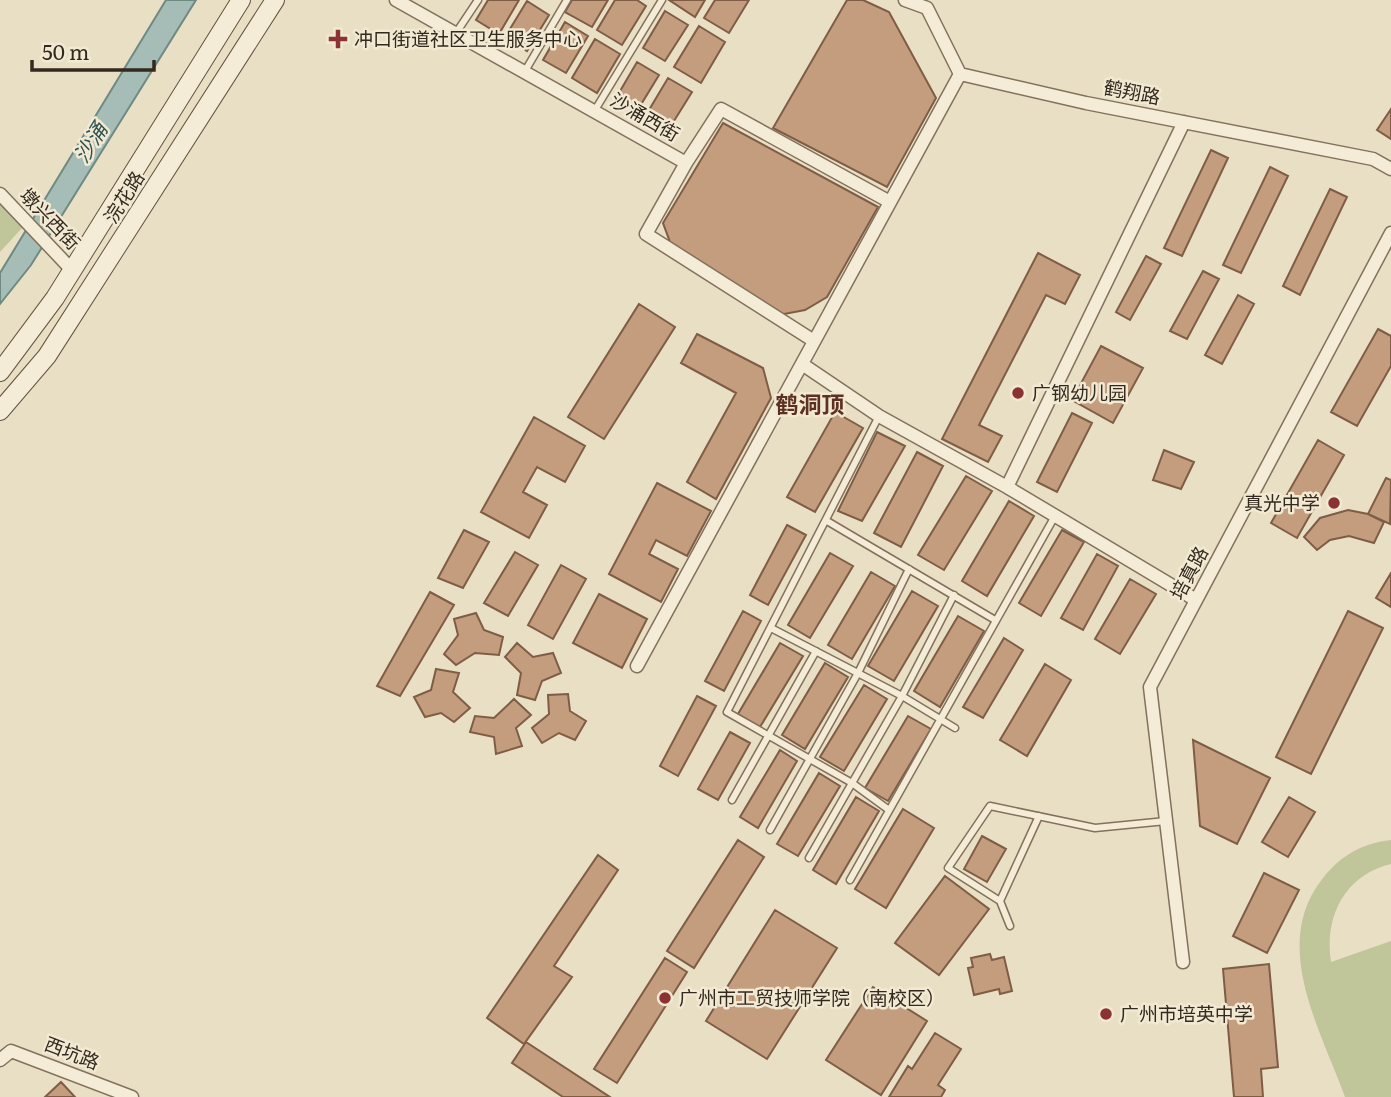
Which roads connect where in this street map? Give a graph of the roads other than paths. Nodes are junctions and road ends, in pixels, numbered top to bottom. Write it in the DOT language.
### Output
graph roads {
  1 [pos="241,0"];
  2 [pos="275,0"];
  3 [pos="396,0"];
  4 [pos="478,0"];
  5 [pos="567,0"];
  6 [pos="662,0"];
  7 [pos="905,0"];
  8 [pos="456,33"];
  9 [pos="525,71"];
  10 [pos="960,74"];
  11 [pos="595,110"];
  12 [pos="1184,122"];
  13 [pos="686,163"];
  14 [pos="1391,169"];
  15 [pos="0,194"];
  16 [pos="890,202"];
  17 [pos="1391,233"];
  18 [pos="72,270"];
  19 [pos="814,341"];
  20 [pos="802,364"];
  21 [pos="0,372"];
  22 [pos="0,411"];
  23 [pos="879,416"];
  24 [pos="1007,487"];
  25 [pos="1055,516"];
  26 [pos="827,521"];
  27 [pos="909,569"];
  28 [pos="954,595"];
  29 [pos="1196,600"];
  30 [pos="995,620"];
  31 [pos="771,628"];
  32 [pos="816,651"];
  33 [pos="637,666"];
  34 [pos="858,673"];
  35 [pos="902,696"];
  36 [pos="939,721"];
  37 [pos="955,728"];
  38 [pos="770,735"];
  39 [pos="811,759"];
  40 [pos="852,783"];
  41 [pos="732,800"];
  42 [pos="889,810"];
  43 [pos="1039,816"];
  44 [pos="1166,821"];
  45 [pos="770,830"];
  46 [pos="809,858"];
  47 [pos="850,880"];
  48 [pos="1000,901"];
  49 [pos="1010,926"];
  50 [pos="1183,962"];
  51 [pos="0,1060"];
  52 [pos="132,1097"];
  1 -- 18 [label="main road, 浣花路"];
  2 -- 22 [label="main road, 浣花路"];
  3 -- 8 [label="street, 沙涌西街"];
  4 -- 8 [label="lane"];
  5 -- 9 [label="lane"];
  6 -- 11 [label="lane"];
  7 -- 10 [label="street"];
  8 -- 9 [label="street, 沙涌西街"];
  9 -- 11 [label="street, 沙涌西街"];
  10 -- 12 [label="street, 鹤翔路"];
  10 -- 16 [label="street"];
  11 -- 13 [label="street, 沙涌西街"];
  12 -- 14 [label="street, 鹤翔路"];
  12 -- 24 [label="street"];
  13 -- 16 [label="street, 沙涌西街"];
  13 -- 19 [label="street"];
  15 -- 18 [label="street, 墩兴西街"];
  16 -- 19 [label="street"];
  17 -- 29 [label="street, 培真路"];
  18 -- 21 [label="main road, 浣花路"];
  19 -- 20 [label="street"];
  20 -- 23 [label="street"];
  20 -- 33 [label="street"];
  23 -- 24 [label="street"];
  23 -- 26 [label="lane"];
  24 -- 25 [label="street"];
  25 -- 29 [label="street"];
  25 -- 30 [label="lane"];
  26 -- 27 [label="lane"];
  26 -- 31 [label="lane"];
  27 -- 28 [label="lane"];
  27 -- 34 [label="lane"];
  28 -- 30 [label="lane"];
  28 -- 35 [label="lane"];
  29 -- 44 [label="street, 培真路"];
  30 -- 36 [label="lane"];
  31 -- 32 [label="lane"];
  31 -- 38 [label="lane"];
  32 -- 34 [label="lane"];
  32 -- 38 [label="lane"];
  34 -- 35 [label="lane"];
  34 -- 39 [label="lane"];
  35 -- 36 [label="lane"];
  35 -- 40 [label="lane"];
  36 -- 37 [label="lane"];
  36 -- 42 [label="lane"];
  38 -- 39 [label="lane"];
  38 -- 41 [label="lane"];
  39 -- 40 [label="lane"];
  39 -- 45 [label="lane"];
  40 -- 42 [label="lane"];
  40 -- 46 [label="lane"];
  42 -- 47 [label="lane"];
  43 -- 44 [label="lane"];
  43 -- 48 [label="lane"];
  43 -- 48 [label="lane"];
  44 -- 50 [label="street, 培真路"];
  48 -- 49 [label="lane"];
  51 -- 52 [label="street, 西坑路"];
}
